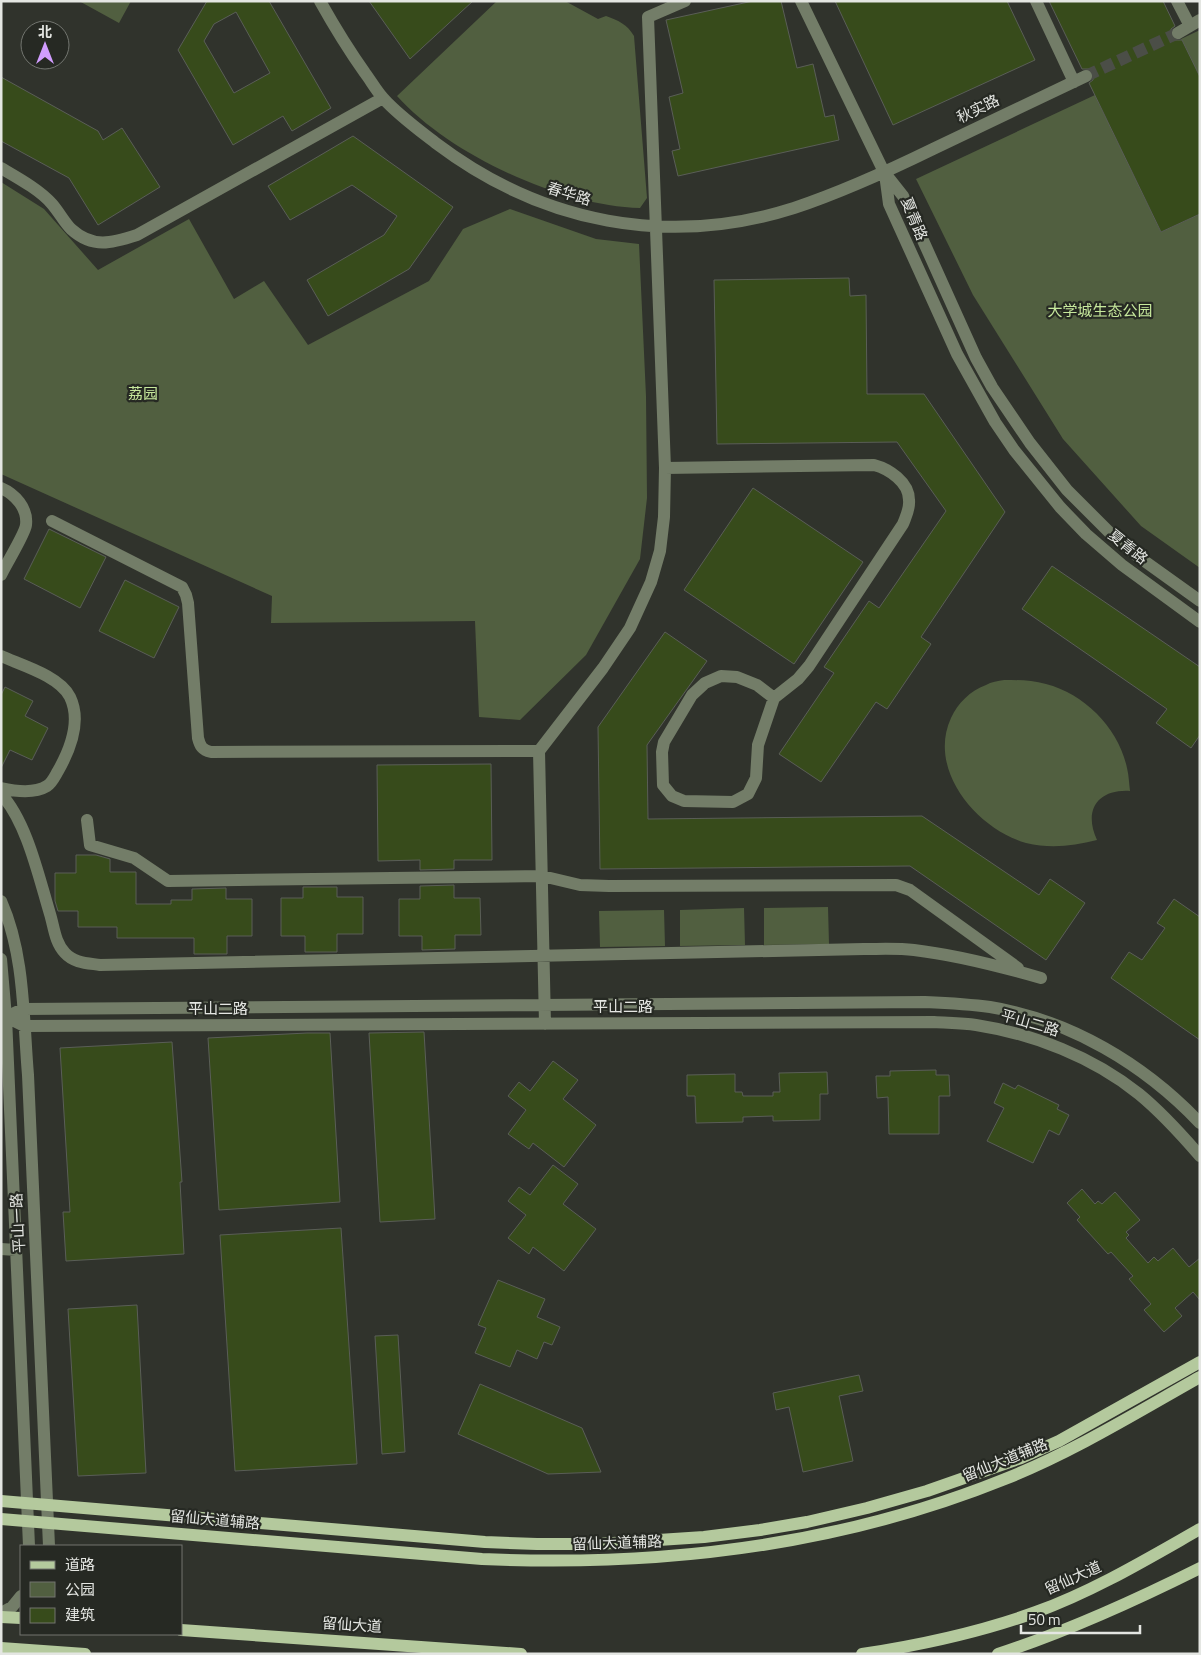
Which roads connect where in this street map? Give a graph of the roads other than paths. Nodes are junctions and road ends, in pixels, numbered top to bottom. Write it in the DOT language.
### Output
graph roads {
  1 [pos="320,1"];
  2 [pos="685,1"];
  3 [pos="801,1"];
  4 [pos="1036,1"];
  5 [pos="1178,1"];
  6 [pos="1195,23"];
  7 [pos="1178,33"];
  8 [pos="382,98"];
  9 [pos="1,168"];
  10 [pos="884,172"];
  11 [pos="656,227"];
  12 [pos="665,468"];
  13 [pos="1,488"];
  14 [pos="52,521"];
  15 [pos="1,574"];
  16 [pos="1200,601"];
  17 [pos="1200,622"];
  18 [pos="1,656"];
  19 [pos="774,698"];
  20 [pos="539,751"];
  21 [pos="1,788"];
  22 [pos="1,794"];
  23 [pos="87,820"];
  24 [pos="542,876"];
  25 [pos="1,901"];
  26 [pos="544,956"];
  27 [pos="1,959"];
  28 [pos="1026,974"];
  29 [pos="1041,978"];
  30 [pos="544,1005"];
  31 [pos="23,1009"];
  32 [pos="4,1017"];
  33 [pos="545,1024"];
  34 [pos="24,1026"];
  35 [pos="1200,1123"];
  36 [pos="1200,1156"];
  37 [pos="1,1248"];
  38 [pos="16,1250"];
  39 [pos="1200,1362"];
  40 [pos="1200,1377"];
  41 [pos="1,1501"];
  42 [pos="28,1503"];
  43 [pos="47,1504"];
  44 [pos="1,1519"];
  45 [pos="28,1521"];
  46 [pos="48,1523"];
  47 [pos="1200,1529"];
  48 [pos="30,1545"];
  49 [pos="49,1545"];
  50 [pos="1200,1568"];
  51 [pos="20,1597"];
  52 [pos="1,1615"];
  53 [pos="20,1618"];
  54 [pos="182,1630"];
  55 [pos="1,1648"];
  56 [pos="85,1654"];
  57 [pos="521,1654"];
  58 [pos="862,1654"];
  59 [pos="998,1654"];
  1 -- 8 [label="street, 春华路"];
  2 -- 11 [label="street"];
  3 -- 10 [label="street"];
  4 -- 10 [label="street, 秋实路"];
  5 -- 6 [label="street"];
  6 -- 7 [label="street"];
  8 -- 9 [label="street"];
  8 -- 11 [label="street, 春华路"];
  10 -- 11 [label="street, 春华路"];
  10 -- 16 [label="street, 夏青路"];
  10 -- 17 [label="street, 夏青路"];
  11 -- 12 [label="street"];
  12 -- 19 [label="street"];
  12 -- 20 [label="street"];
  13 -- 15 [label="street"];
  14 -- 20 [label="street"];
  18 -- 21 [label="street"];
  19 -- 19 [label="street"];
  20 -- 24 [label="street"];
  22 -- 26 [label="street"];
  23 -- 24 [label="street"];
  24 -- 26 [label="street"];
  24 -- 28 [label="street"];
  25 -- 31 [label="street, 平山一路"];
  26 -- 28 [label="street"];
  26 -- 30 [label="street"];
  27 -- 32 [label="street, 平山一路"];
  28 -- 29 [label="street"];
  30 -- 31 [label="street, 平山二路"];
  30 -- 33 [label="street"];
  30 -- 35 [label="street, 平山二路"];
  31 -- 32 [label="street, 平山二路"];
  31 -- 34 [label="street, 平山一路"];
  32 -- 34 [label="street, 平山二路"];
  32 -- 38 [label="street, 平山一路"];
  33 -- 34 [label="street, 平山二路"];
  33 -- 36 [label="street, 平山二路"];
  34 -- 43 [label="street, 平山一路"];
  37 -- 38 [label="street"];
  38 -- 42 [label="street, 平山一路"];
  39 -- 43 [label="main road, 留仙大道辅路"];
  40 -- 46 [label="main road, 留仙大道辅路"];
  41 -- 42 [label="main road, 留仙大道辅路"];
  42 -- 43 [label="main road, 留仙大道辅路"];
  42 -- 45 [label="street, 平山一路"];
  43 -- 46 [label="street, 平山一路"];
  44 -- 45 [label="main road, 留仙大道辅路"];
  45 -- 46 [label="main road, 留仙大道辅路"];
  45 -- 48 [label="street, 平山一路"];
  46 -- 49 [label="street, 平山一路"];
  47 -- 58 [label="main road, 留仙大道"];
  50 -- 59 [label="main road"];
  51 -- 52 [label="street"];
  52 -- 53 [label="main road"];
  54 -- 57 [label="main road, 留仙大道"];
  55 -- 56 [label="main road"];
}
